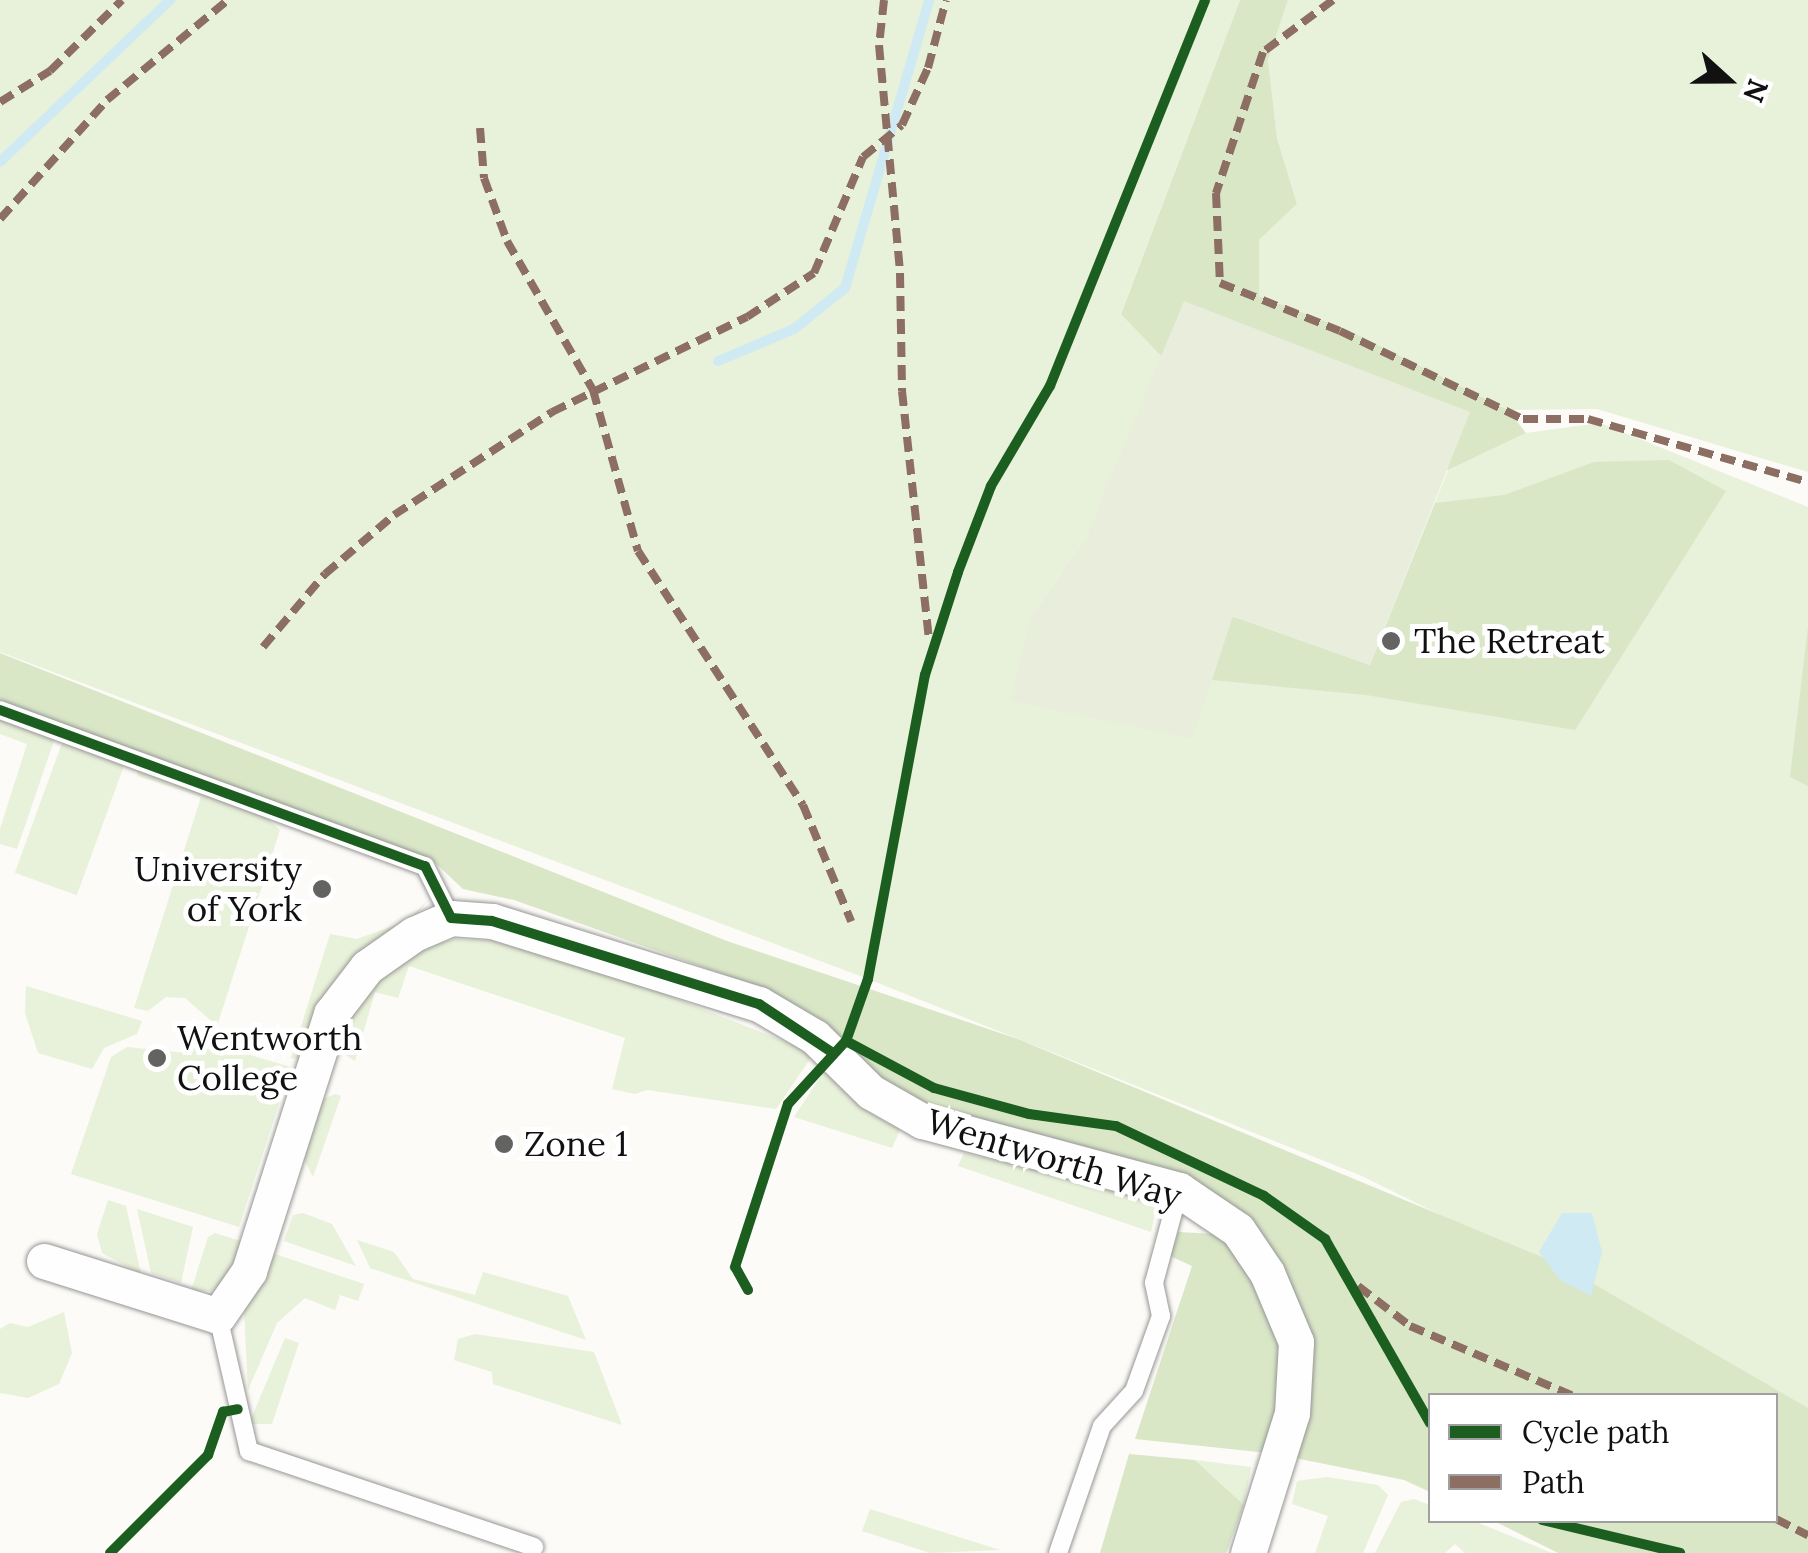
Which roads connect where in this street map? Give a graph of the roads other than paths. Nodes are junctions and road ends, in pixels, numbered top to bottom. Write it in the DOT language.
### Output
graph roads {
  1 [pos="0,710"];
  2 [pos="451,918"];
  3 [pos="1180,1190"];
  4 [pos="44,1262"];
  5 [pos="218,1316"];
  6 [pos="534,1547"];
  7 [pos="1058,1553"];
  8 [pos="1248,1553"];
  1 -- 2 [label="lane"];
  2 -- 3 [label="street, Wentworth Way"];
  2 -- 5 [label="street"];
  3 -- 7 [label="lane"];
  3 -- 8 [label="street, Wentworth Way"];
  4 -- 5 [label="street"];
  5 -- 6 [label="lane"];
}
